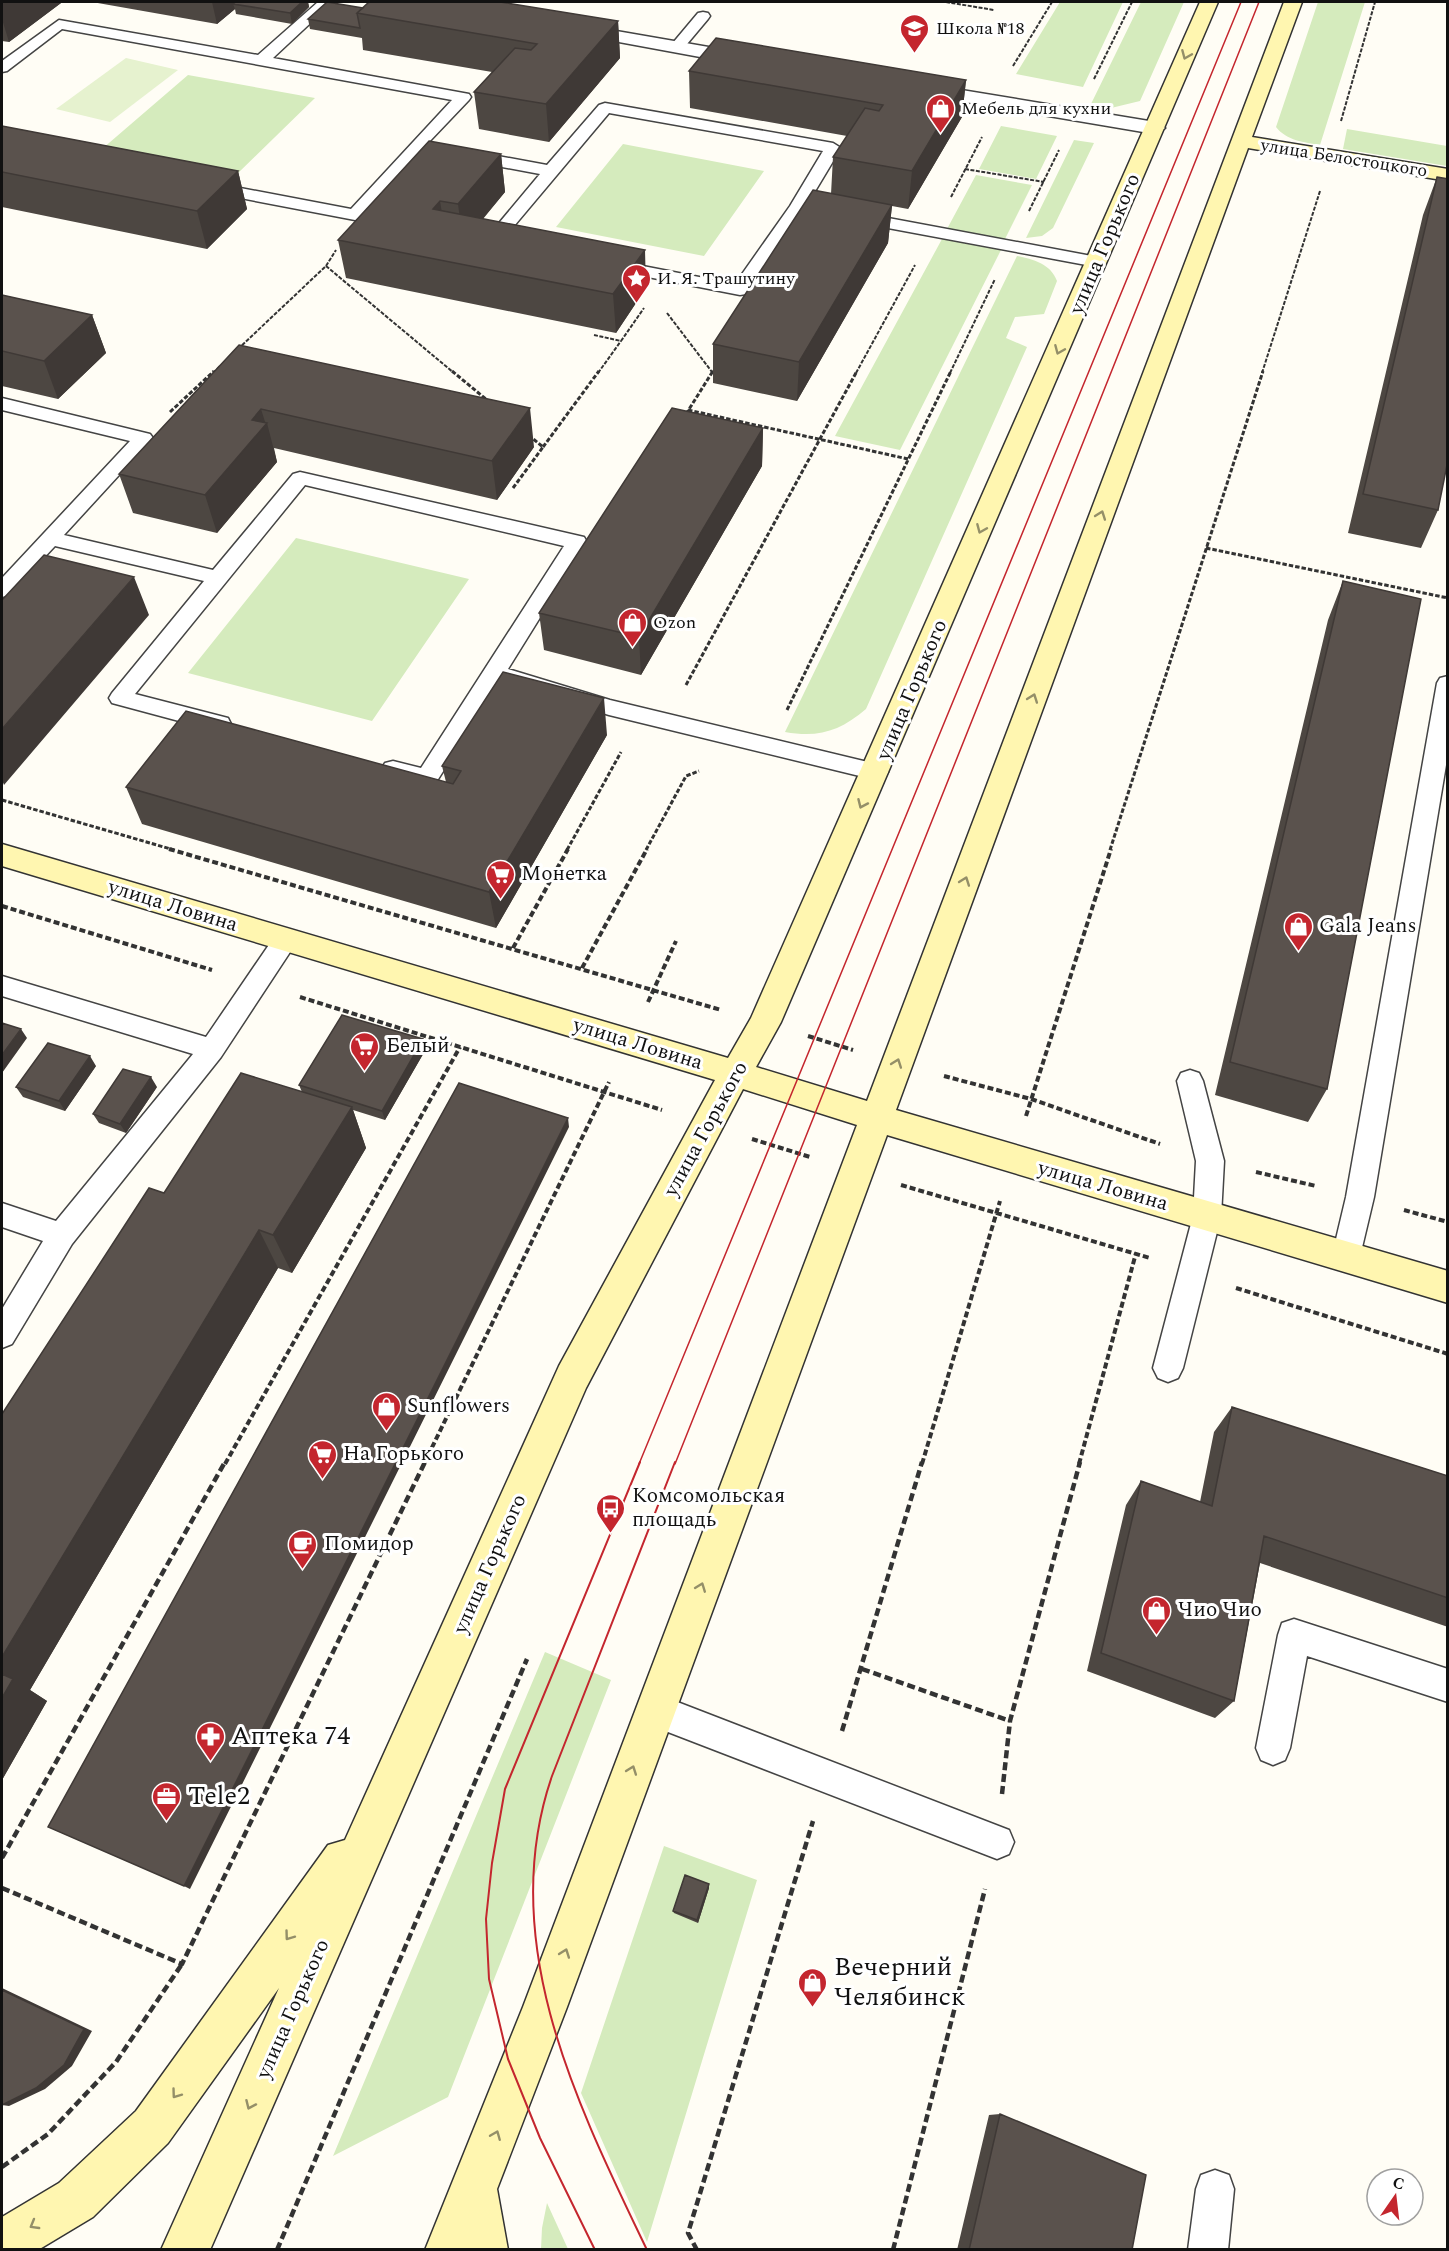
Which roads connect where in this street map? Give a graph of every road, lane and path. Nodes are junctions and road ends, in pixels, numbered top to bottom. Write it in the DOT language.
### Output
graph roads {
  1 [pos="326,2"];
  2 [pos="946,2"];
  3 [pos="1052,2"];
  4 [pos="1132,2"];
  5 [pos="1209,2"];
  6 [pos="1293,2"];
  7 [pos="1375,2"];
  8 [pos="994,9"];
  9 [pos="703,16"];
  10 [pos="562,27"];
  11 [pos="677,47"];
  12 [pos="262,60"];
  13 [pos="770,63"];
  14 [pos="1013,67"];
  15 [pos="2,68"];
  16 [pos="899,86"];
  17 [pos="1075,116"];
  18 [pos="1155,128"];
  19 [pos="986,129"];
  20 [pos="1241,141"];
  21 [pos="417,146"];
  22 [pos="1331,155"];
  23 [pos="965,169"];
  24 [pos="551,171"];
  25 [pos="1448,175"];
  26 [pos="1044,182"];
  27 [pos="190,183"];
  28 [pos="798,206"];
  29 [pos="355,215"];
  30 [pos="933,232"];
  31 [pos="1011,245"];
  32 [pos="528,248"];
  33 [pos="597,262"];
  34 [pos="1097,262"];
  35 [pos="326,266"];
  36 [pos="632,269"];
  37 [pos="653,296"];
  38 [pos="594,335"];
  39 [pos="621,341"];
  40 [pos="230,356"];
  41 [pos="718,362"];
  42 [pos="222,364"];
  43 [pos="712,372"];
  44 [pos="489,402"];
  45 [pos="2,404"];
  46 [pos="688,410"];
  47 [pos="682,420"];
  48 [pos="525,432"];
  49 [pos="143,438"];
  50 [pos="820,440"];
  51 [pos="543,447"];
  52 [pos="908,459"];
  53 [pos="512,489"];
  54 [pos="50,538"];
  55 [pos="1206,548"];
  56 [pos="218,578"];
  57 [pos="2,590"];
  58 [pos="1448,597"];
  59 [pos="495,673"];
  60 [pos="1448,683"];
  61 [pos="641,715"];
  62 [pos="245,730"];
  63 [pos="769,747"];
  64 [pos="370,763"];
  65 [pos="876,772"];
  66 [pos="2,855"];
  67 [pos="2,906"];
  68 [pos="286,940"];
  69 [pos="513,948"];
  70 [pos="582,968"];
  71 [pos="258,984"];
  72 [pos="2,986"];
  73 [pos="460,1047"];
  74 [pos="212,1049"];
  75 [pos="737,1074"];
  76 [pos="1190,1081"];
  77 [pos="605,1092"];
  78 [pos="1031,1099"];
  79 [pos="878,1118"];
  80 [pos="706,1125"];
  81 [pos="857,1172"];
  82 [pos="2,1215"];
  83 [pos="1207,1216"];
  84 [pos="62,1235"];
  85 [pos="1136,1253"];
  86 [pos="1346,1256"];
  87 [pos="1448,1287"];
  88 [pos="2,1335"];
  89 [pos="1168,1368"];
  90 [pos="527,1659"];
  91 [pos="862,1669"];
  92 [pos="1448,1686"];
  93 [pos="654,1710"];
  94 [pos="1010,1721"];
  95 [pos="1273,1748"];
  96 [pos="826,1778"];
  97 [pos="385,1803"];
  98 [pos="997,1842"];
  99 [pos="2,1858"];
  100 [pos="2,1888"];
  101 [pos="182,1964"];
  102 [pos="2,2167"];
  103 [pos="473,2189"];
  104 [pos="1215,2189"];
  105 [pos="2,2244"];
  106 [pos="185,2250"];
  107 [pos="277,2250"];
  108 [pos="449,2250"];
  109 [pos="484,2250"];
  110 [pos="697,2250"];
  111 [pos="893,2250"];
  112 [pos="1208,2250"];
  1 -- 12 [label="lane"];
  2 -- 8 [label="path"];
  3 -- 14 [label="path"];
  4 -- 17 [label="path"];
  5 -- 18 [label="main road, улица Горького, one-way"];
  6 -- 20 [label="main road"];
  7 -- 22 [label="path"];
  9 -- 11 [label="lane"];
  10 -- 11 [label="street"];
  11 -- 13 [label="street"];
  12 -- 15 [label="lane"];
  12 -- 21 [label="lane"];
  16 -- 17 [label="street"];
  17 -- 18 [label="street"];
  17 -- 26 [label="path"];
  18 -- 34 [label="main road, улица Горького"];
  19 -- 23 [label="path"];
  20 -- 22 [label="main road, улица Белостоцкого"];
  79 -- 20 [label="main road, one-way"];
  21 -- 24 [label="lane"];
  21 -- 29 [label="lane"];
  22 -- 25 [label="main road, улица Белостоцкого"];
  22 -- 55 [label="path"];
  23 -- 26 [label="path"];
  23 -- 30 [label="path"];
  24 -- 28 [label="lane"];
  24 -- 32 [label="lane"];
  26 -- 31 [label="path"];
  27 -- 29 [label="lane"];
  28 -- 30 [label="lane"];
  28 -- 36 [label="lane"];
  29 -- 35 [label="path"];
  30 -- 31 [label="lane"];
  30 -- 50 [label="path"];
  31 -- 34 [label="lane"];
  31 -- 52 [label="path"];
  33 -- 36 [label="lane"];
  34 -- 65 [label="main road, улица Горького, one-way"];
  35 -- 40 [label="path"];
  35 -- 44 [label="path"];
  36 -- 37 [label="path"];
  37 -- 39 [label="path"];
  37 -- 43 [label="path"];
  38 -- 39 [label="path"];
  39 -- 51 [label="path"];
  41 -- 43 [label="path"];
  42 -- 49 [label="path"];
  43 -- 46 [label="path"];
  45 -- 49 [label="lane"];
  46 -- 47 [label="path"];
  46 -- 50 [label="path"];
  48 -- 51 [label="path"];
  49 -- 54 [label="lane"];
  50 -- 52 [label="path"];
  50 -- 61 [label="path"];
  51 -- 53 [label="path"];
  52 -- 63 [label="path"];
  54 -- 56 [label="lane"];
  54 -- 57 [label="lane"];
  55 -- 58 [label="path"];
  55 -- 78 [label="path"];
  56 -- 59 [label="lane"];
  56 -- 62 [label="lane"];
  59 -- 61 [label="lane"];
  59 -- 64 [label="lane"];
  60 -- 86 [label="lane"];
  61 -- 63 [label="lane"];
  61 -- 69 [label="path"];
  63 -- 65 [label="lane"];
  63 -- 70 [label="path"];
  65 -- 75 [label="main road, улица Горького, one-way"];
  66 -- 68 [label="main road, улица Ловина"];
  67 -- 71 [label="path"];
  68 -- 71 [label="lane"];
  68 -- 75 [label="main road, улица Ловина"];
  71 -- 73 [label="path"];
  71 -- 74 [label="lane"];
  72 -- 74 [label="lane"];
  73 -- 77 [label="path"];
  73 -- 99 [label="path"];
  74 -- 84 [label="lane"];
  75 -- 79 [label="main road, улица Ловина"];
  75 -- 80 [label="main road, улица Горького"];
  76 -- 83 [label="lane"];
  77 -- 80 [label="path"];
  77 -- 101 [label="path"];
  79 -- 81 [label="main road"];
  79 -- 83 [label="main road, улица Ловина"];
  80 -- 81 [label="path"];
  80 -- 97 [label="main road, улица Горького"];
  81 -- 91 [label="path"];
  93 -- 81 [label="main road, one-way"];
  82 -- 84 [label="lane"];
  83 -- 86 [label="main road, улица Ловина"];
  83 -- 89 [label="lane"];
  84 -- 88 [label="lane"];
  85 -- 94 [label="path"];
  86 -- 87 [label="main road, улица Ловина"];
  90 -- 107 [label="path"];
  91 -- 94 [label="path"];
  91 -- 96 [label="path"];
  92 -- 95 [label="lane"];
  93 -- 96 [label="lane"];
  103 -- 93 [label="main road, one-way"];
  94 -- 98 [label="path"];
  96 -- 98 [label="lane"];
  96 -- 110 [label="path"];
  97 -- 105 [label="main road, one-way"];
  97 -- 106 [label="main road, улица Горького, one-way"];
  98 -- 111 [label="path"];
  100 -- 101 [label="path"];
  101 -- 102 [label="path"];
  103 -- 108 [label="main road"];
  103 -- 109 [label="main road"];
  104 -- 112 [label="lane"];
}
